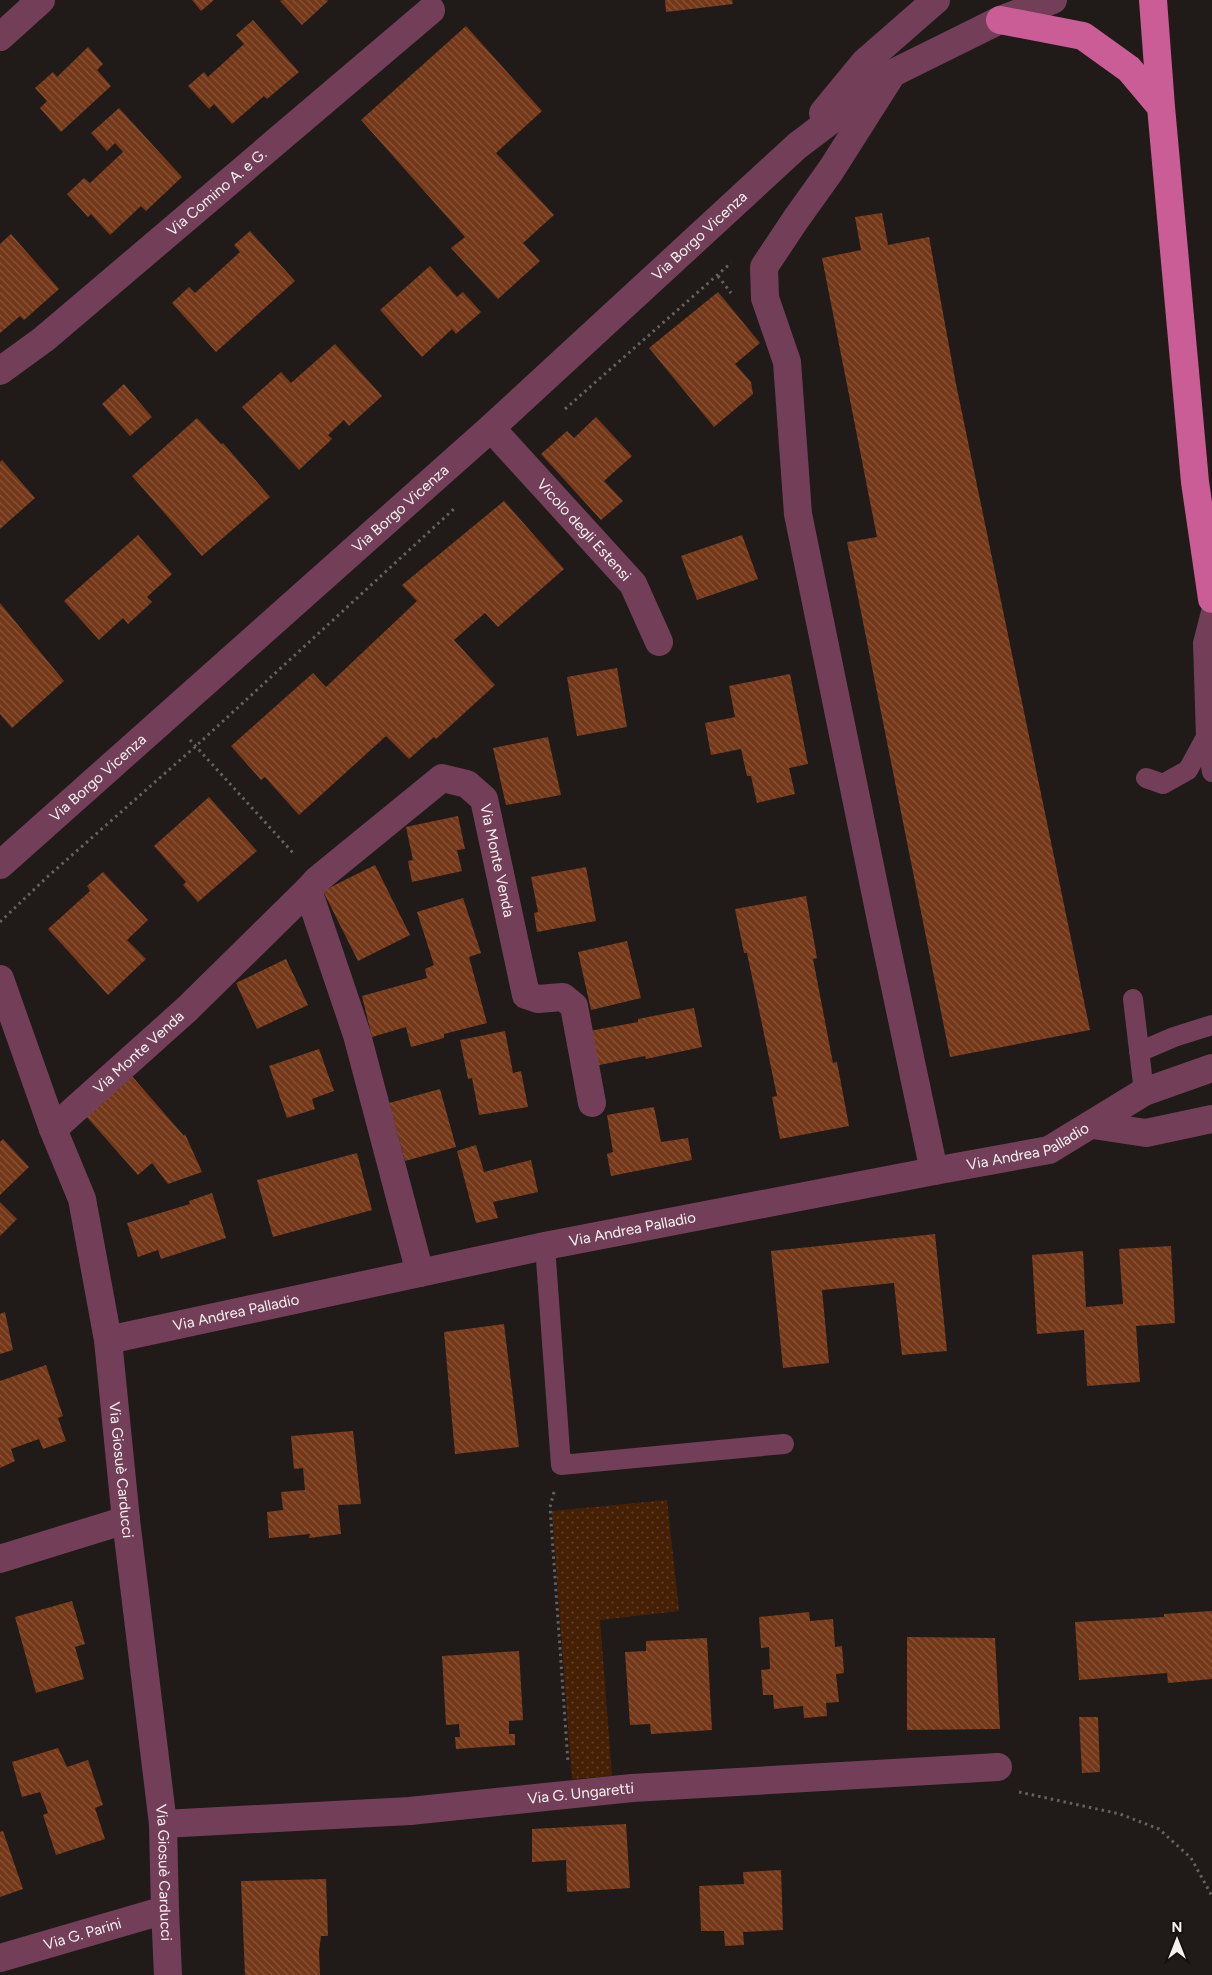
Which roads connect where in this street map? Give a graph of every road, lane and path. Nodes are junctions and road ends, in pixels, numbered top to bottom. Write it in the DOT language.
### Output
graph roads {
  1 [pos="41,0"];
  2 [pos="936,0"];
  3 [pos="1053,0"];
  4 [pos="1153,0"];
  5 [pos="431,10"];
  6 [pos="1000,20"];
  7 [pos="0,37"];
  8 [pos="893,73"];
  9 [pos="1161,107"];
  10 [pos="797,146"];
  11 [pos="0,371"];
  12 [pos="491,428"];
  13 [pos="1212,599"];
  14 [pos="1212,608"];
  15 [pos="660,642"];
  16 [pos="166,717"];
  17 [pos="1206,738"];
  18 [pos="1212,772"];
  19 [pos="1146,778"];
  20 [pos="0,865"];
  21 [pos="312,885"];
  22 [pos="0,979"];
  23 [pos="1133,999"];
  24 [pos="1212,1025"];
  25 [pos="1139,1052"];
  26 [pos="1212,1068"];
  27 [pos="1144,1092"];
  28 [pos="592,1103"];
  29 [pos="1212,1119"];
  30 [pos="1093,1125"];
  31 [pos="53,1129"];
  32 [pos="934,1171"];
  33 [pos="545,1246"];
  34 [pos="420,1273"];
  35 [pos="108,1340"];
  36 [pos="784,1444"];
  37 [pos="561,1465"];
  38 [pos="126,1520"];
  39 [pos="0,1559"];
  40 [pos="998,1767"];
  41 [pos="570,1794"];
  42 [pos="163,1824"];
  43 [pos="1212,1896"];
  44 [pos="165,1910"];
  45 [pos="0,1958"];
  46 [pos="168,1975"];
  1 -- 7 [label="street"];
  2 -- 10 [label="street, Via Borgo Vicenza"];
  3 -- 6 [label="street, Via Borgo Vicenza"];
  4 -- 9 [label="main road"];
  5 -- 11 [label="street, Via Comino A. e G."];
  6 -- 8 [label="street, Via Borgo Vicenza"];
  6 -- 9 [label="main road"];
  8 -- 10 [label="street, Via Borgo Vicenza"];
  8 -- 32 [label="street"];
  9 -- 13 [label="main road"];
  10 -- 12 [label="street, Via Borgo Vicenza"];
  12 -- 15 [label="street, Vicolo degli Estensi"];
  12 -- 16 [label="street, Via Borgo Vicenza"];
  14 -- 17 [label="lane"];
  16 -- 20 [label="street, Via Borgo Vicenza"];
  16 -- 21 [label="path"];
  17 -- 18 [label="lane"];
  17 -- 19 [label="lane"];
  21 -- 28 [label="street, Via Monte Venda"];
  21 -- 31 [label="street, Via Monte Venda"];
  21 -- 34 [label="street"];
  22 -- 31 [label="street, Via Giosuè Carducci"];
  23 -- 25 [label="lane"];
  24 -- 25 [label="lane"];
  25 -- 27 [label="lane"];
  26 -- 27 [label="street, Via Andrea Palladio"];
  27 -- 30 [label="street, Via Andrea Palladio"];
  29 -- 30 [label="street"];
  30 -- 32 [label="street, Via Andrea Palladio"];
  31 -- 35 [label="street, Via Giosuè Carducci"];
  32 -- 33 [label="street, Via Andrea Palladio"];
  33 -- 34 [label="street, Via Andrea Palladio"];
  33 -- 37 [label="lane"];
  34 -- 35 [label="street, Via Andrea Palladio"];
  35 -- 38 [label="street, Via Giosuè Carducci"];
  36 -- 37 [label="lane"];
  37 -- 41 [label="path"];
  38 -- 39 [label="street"];
  38 -- 42 [label="street, Via Giosuè Carducci"];
  40 -- 41 [label="street, Via G. Ungaretti"];
  40 -- 43 [label="path"];
  41 -- 42 [label="street, Via G. Ungaretti"];
  42 -- 44 [label="street, Via Giosuè Carducci"];
  44 -- 45 [label="street, Via G. Parini"];
  44 -- 46 [label="street, Via Giosuè Carducci"];
}
